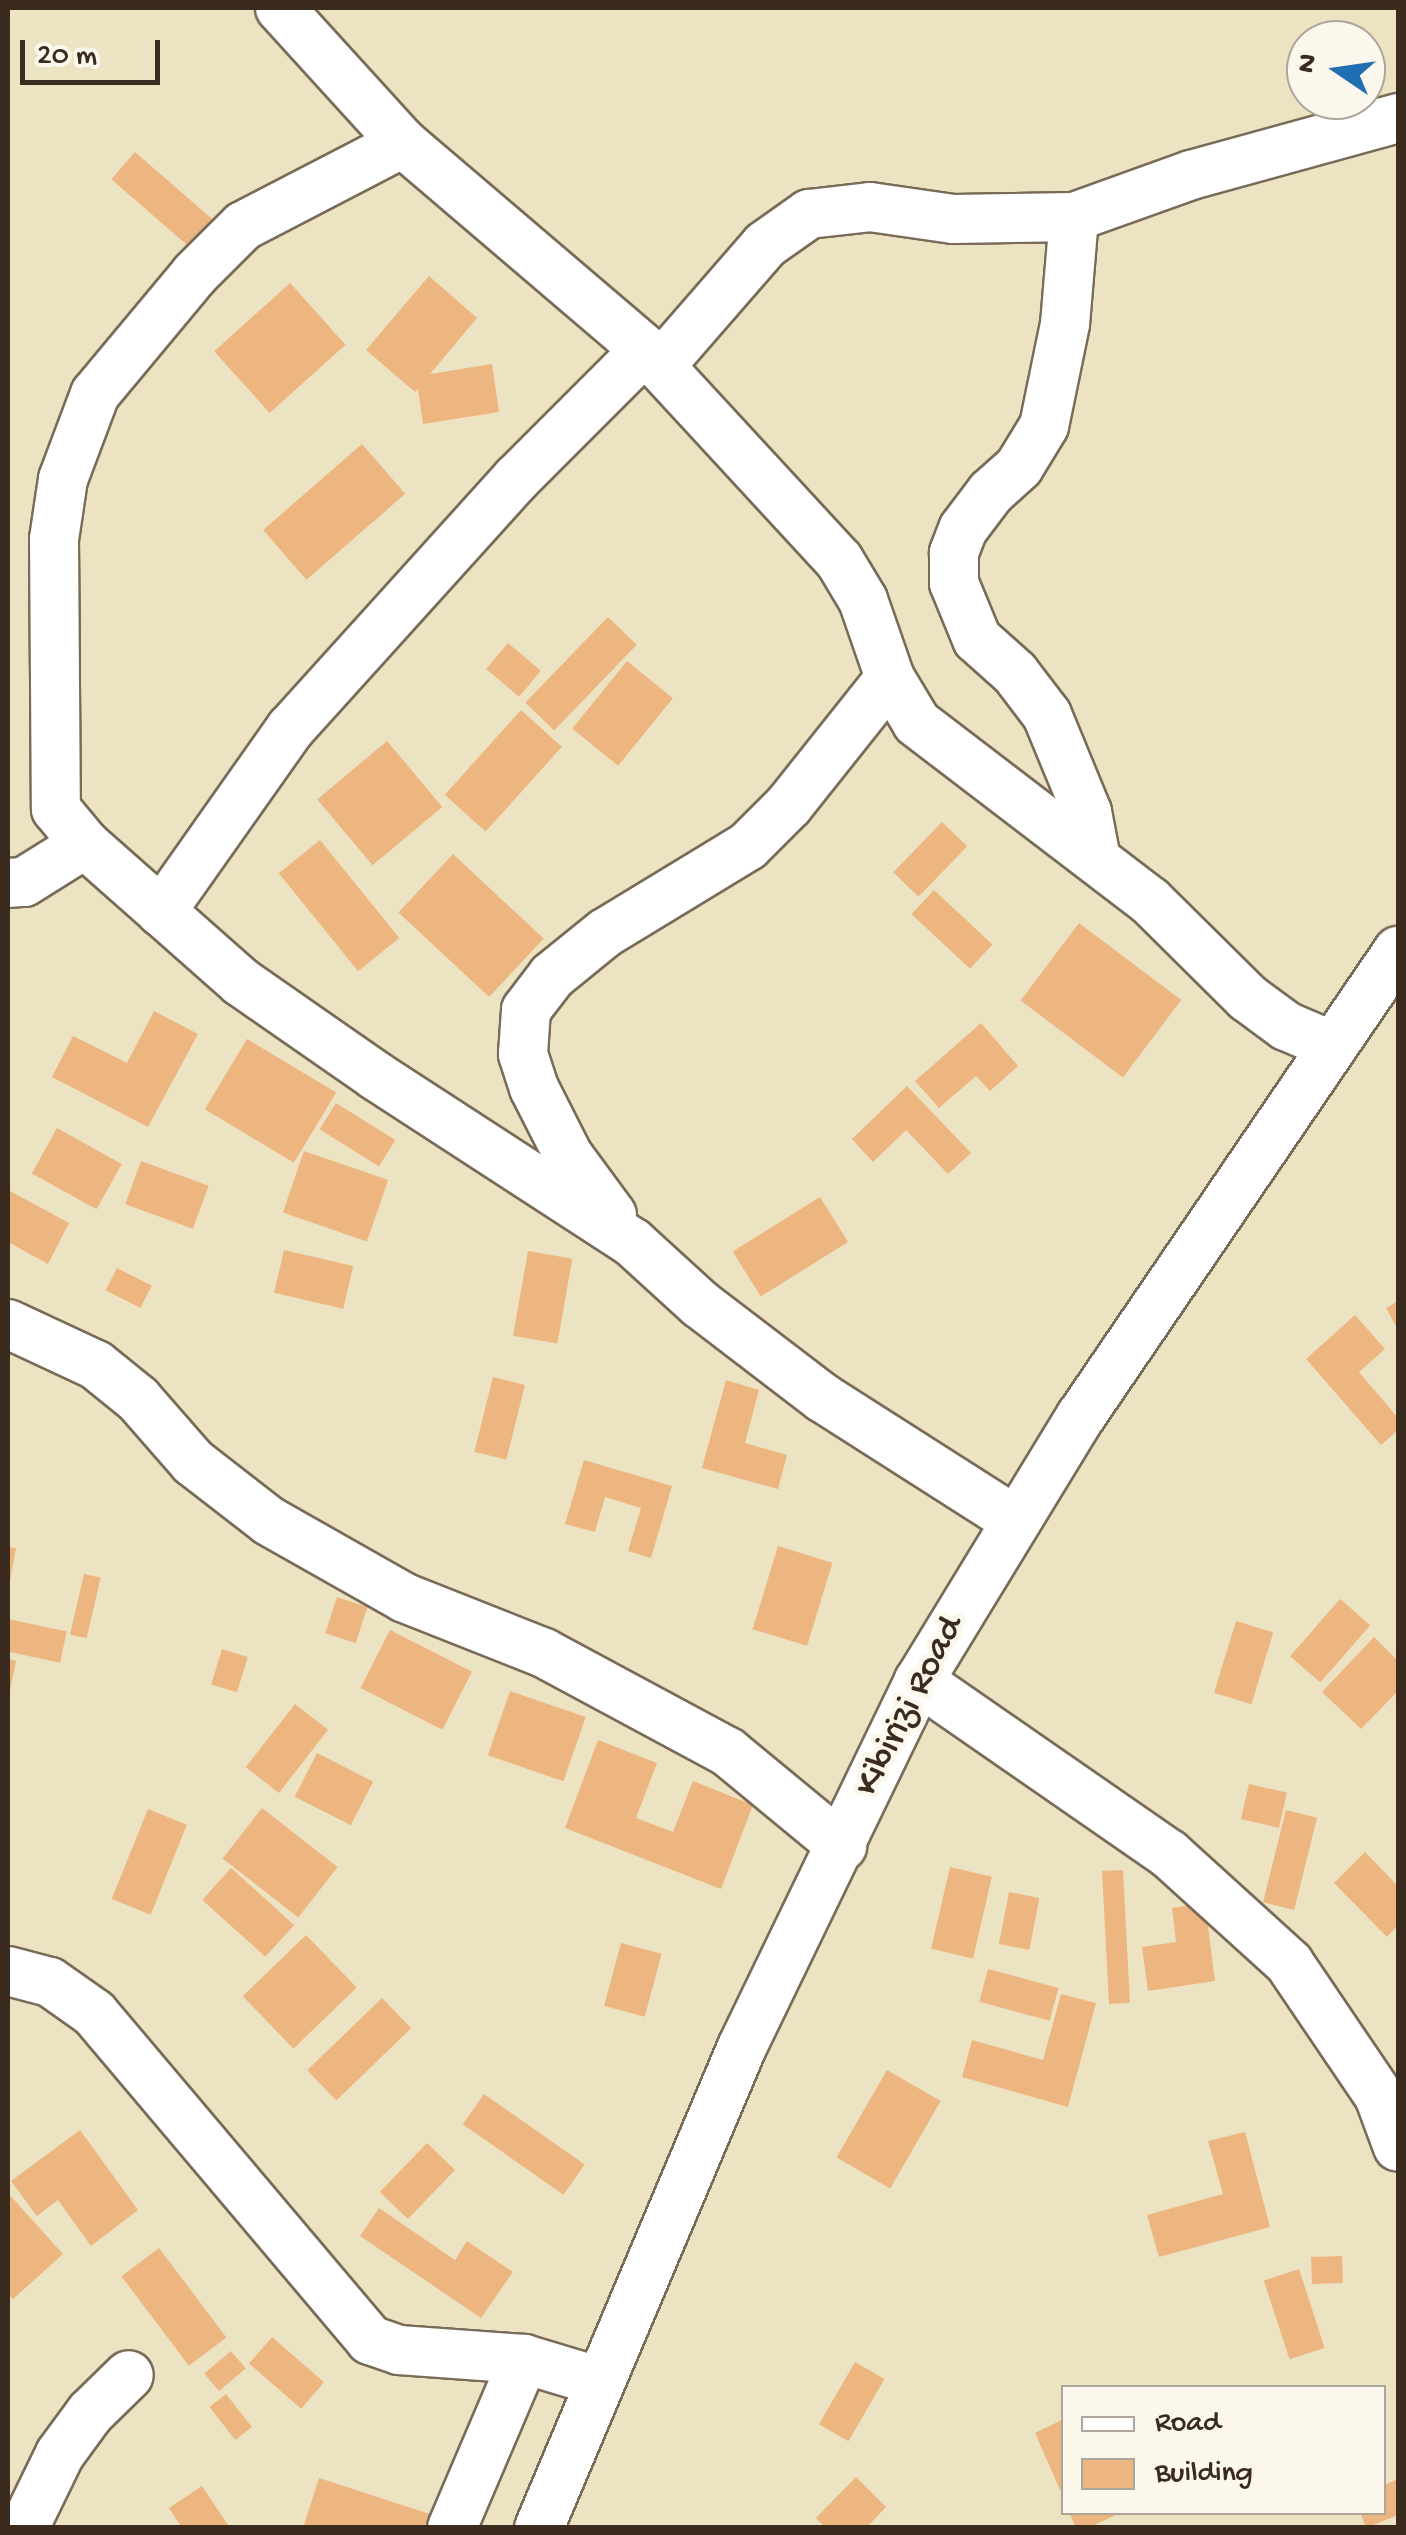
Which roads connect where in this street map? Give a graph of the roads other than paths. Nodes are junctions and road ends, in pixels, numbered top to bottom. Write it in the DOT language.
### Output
graph roads {
  1 [pos="280,8"];
  2 [pos="1398,118"];
  3 [pos="402,143"];
  4 [pos="1074,218"];
  5 [pos="653,358"];
  6 [pos="890,678"];
  7 [pos="85,844"];
  8 [pos="1096,859"];
  9 [pos="8,883"];
  10 [pos="161,912"];
  11 [pos="1398,950"];
  12 [pos="1334,1046"];
  13 [pos="632,1242"];
  14 [pos="8,1324"];
  15 [pos="1016,1521"];
  16 [pos="919,1680"];
  17 [pos="842,1846"];
  18 [pos="8,1971"];
  19 [pos="1398,2147"];
  20 [pos="524,2360"];
  21 [pos="129,2375"];
  22 [pos="600,2382"];
  23 [pos="24,2528"];
  24 [pos="452,2528"];
  25 [pos="539,2528"];
  1 -- 3 [label="street"];
  2 -- 4 [label="street"];
  3 -- 5 [label="street"];
  3 -- 7 [label="street"];
  4 -- 5 [label="street"];
  4 -- 8 [label="street"];
  5 -- 6 [label="street"];
  5 -- 10 [label="street"];
  6 -- 8 [label="street"];
  6 -- 13 [label="street"];
  7 -- 9 [label="street"];
  7 -- 10 [label="street"];
  8 -- 12 [label="street"];
  10 -- 13 [label="street"];
  11 -- 12 [label="street, Kibirizi Road"];
  12 -- 15 [label="street, Kibirizi Road"];
  13 -- 15 [label="street"];
  14 -- 17 [label="street"];
  15 -- 16 [label="street, Kibirizi Road"];
  16 -- 17 [label="street, Kibirizi Road"];
  16 -- 19 [label="street"];
  17 -- 22 [label="street, Kibirizi Road"];
  18 -- 20 [label="street"];
  20 -- 22 [label="street"];
  20 -- 24 [label="street"];
  21 -- 23 [label="street"];
  22 -- 25 [label="street, Kibirizi Road"];
}
